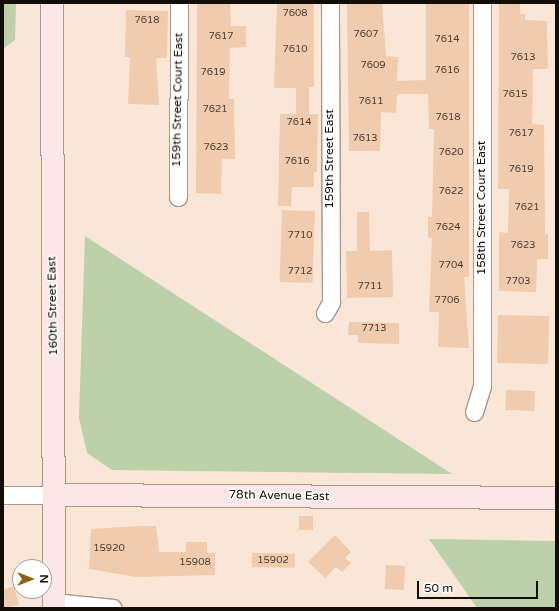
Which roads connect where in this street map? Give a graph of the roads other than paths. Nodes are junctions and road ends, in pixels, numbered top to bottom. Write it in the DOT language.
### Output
graph roads {
  1 [pos="52,3"];
  2 [pos="179,3"];
  3 [pos="330,3"];
  4 [pos="482,3"];
  5 [pos="178,197"];
  6 [pos="325,313"];
  7 [pos="474,412"];
  8 [pos="3,495"];
  9 [pos="56,495"];
  10 [pos="556,498"];
  11 [pos="54,605"];
  12 [pos="113,608"];
  1 -- 9 [label="main road, 160th Street East"];
  2 -- 5 [label="street, 159th Street Court East"];
  3 -- 6 [label="street, 159th Street East"];
  4 -- 7 [label="street, 158th Street Court East"];
  8 -- 9 [label="street, 78th Avenue East"];
  9 -- 10 [label="main road, 78th Avenue East"];
  9 -- 11 [label="main road, 160th Street East"];
  11 -- 12 [label="street"];
}
